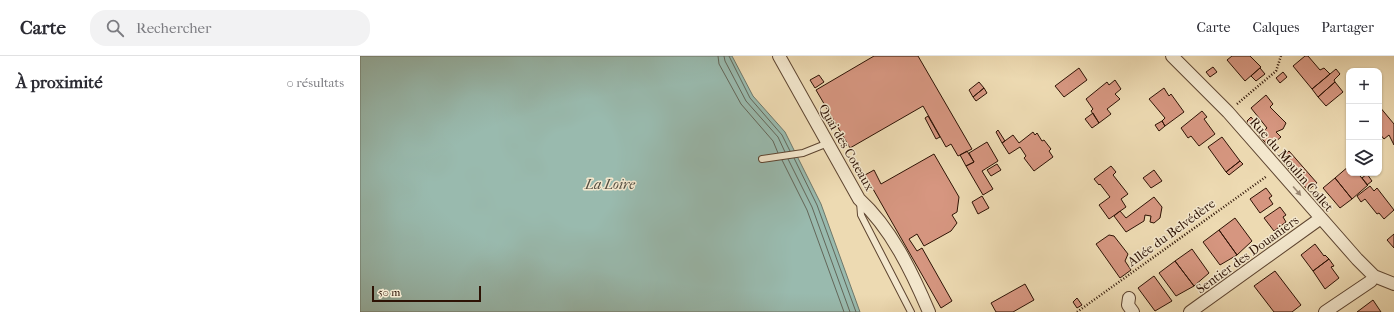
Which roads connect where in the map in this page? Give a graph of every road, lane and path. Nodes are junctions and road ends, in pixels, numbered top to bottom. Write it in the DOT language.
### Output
graph roads {
  1 [pos="779,56"];
  2 [pos="1172,56"];
  3 [pos="1281,56"];
  4 [pos="1228,112"];
  5 [pos="828,142"];
  6 [pos="762,159"];
  7 [pos="1275,165"];
  8 [pos="859,199"];
  9 [pos="1321,218"];
  10 [pos="1374,276"];
  11 [pos="1394,284"];
  12 [pos="1129,298"];
  13 [pos="911,312"];
  14 [pos="929,312"];
  15 [pos="1077,312"];
  16 [pos="1133,312"];
  17 [pos="1190,312"];
  18 [pos="1325,312"];
  1 -- 5 [label="street, Quai des Coteaux"];
  2 -- 4 [label="street, Rue du Moulin Collet"];
  3 -- 4 [label="path"];
  4 -- 7 [label="street, Rue du Moulin Collet"];
  5 -- 6 [label="lane"];
  5 -- 8 [label="street, Quai des Coteaux"];
  7 -- 9 [label="street, Rue du Moulin Collet, one-way"];
  7 -- 15 [label="path, Allée du Belvédère"];
  8 -- 13 [label="lane"];
  8 -- 14 [label="street, Quai des Coteaux"];
  9 -- 10 [label="street, Rue du Moulin Collet"];
  9 -- 17 [label="street, Sentier des Douaniers"];
  10 -- 11 [label="street, Rue du Moulin Collet"];
  10 -- 18 [label="street"];
  12 -- 16 [label="street"];
}
